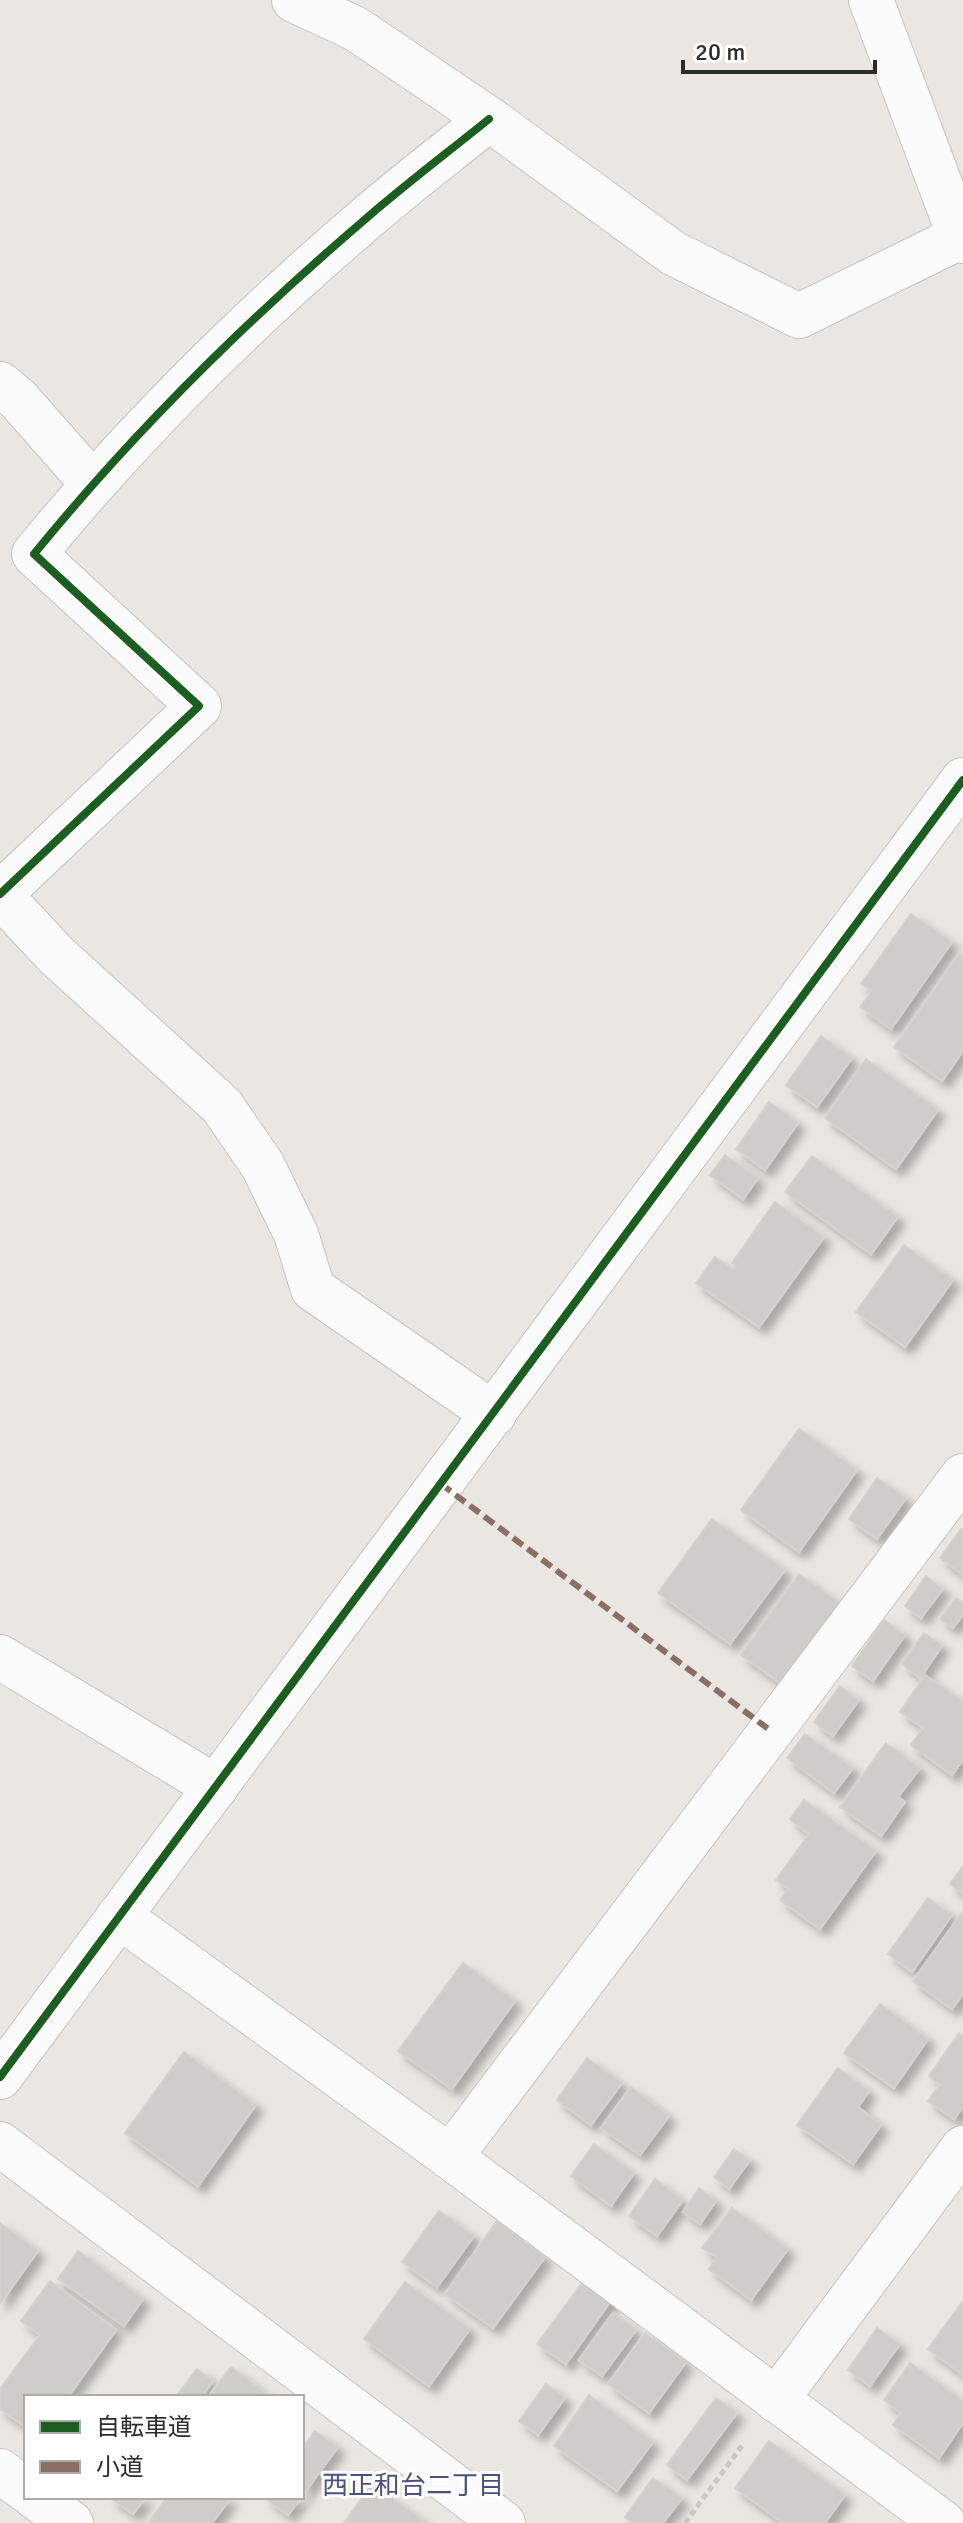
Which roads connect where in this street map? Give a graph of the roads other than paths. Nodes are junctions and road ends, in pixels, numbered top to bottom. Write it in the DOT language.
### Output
graph roads {
  1 [pos="294,0"];
  2 [pos="871,0"];
  3 [pos="489,119"];
  4 [pos="961,239"];
  5 [pos="0,384"];
  6 [pos="92,483"];
  7 [pos="963,780"];
  8 [pos="0,894"];
  9 [pos="494,1414"];
  10 [pos="963,1476"];
  11 [pos="0,1657"];
  12 [pos="216,1787"];
  13 [pos="119,1916"];
  14 [pos="0,2077"];
  15 [pos="0,2144"];
  16 [pos="963,2148"];
  17 [pos="450,2157"];
  18 [pos="776,2400"];
  19 [pos="0,2471"];
  20 [pos="24,2489"];
  21 [pos="38,2499"];
  22 [pos="71,2523"];
  23 [pos="503,2523"];
  24 [pos="943,2523"];
  1 -- 3 [label="street"];
  2 -- 4 [label="street"];
  3 -- 4 [label="street"];
  3 -- 6 [label="street"];
  5 -- 6 [label="street"];
  6 -- 8 [label="street"];
  7 -- 9 [label="street"];
  8 -- 9 [label="street"];
  9 -- 12 [label="street"];
  10 -- 17 [label="street"];
  11 -- 12 [label="street"];
  12 -- 13 [label="street"];
  13 -- 14 [label="street"];
  13 -- 17 [label="street"];
  15 -- 23 [label="street"];
  16 -- 18 [label="street"];
  17 -- 18 [label="street"];
  18 -- 24 [label="street"];
  19 -- 20 [label="street"];
  21 -- 22 [label="street"];
}
